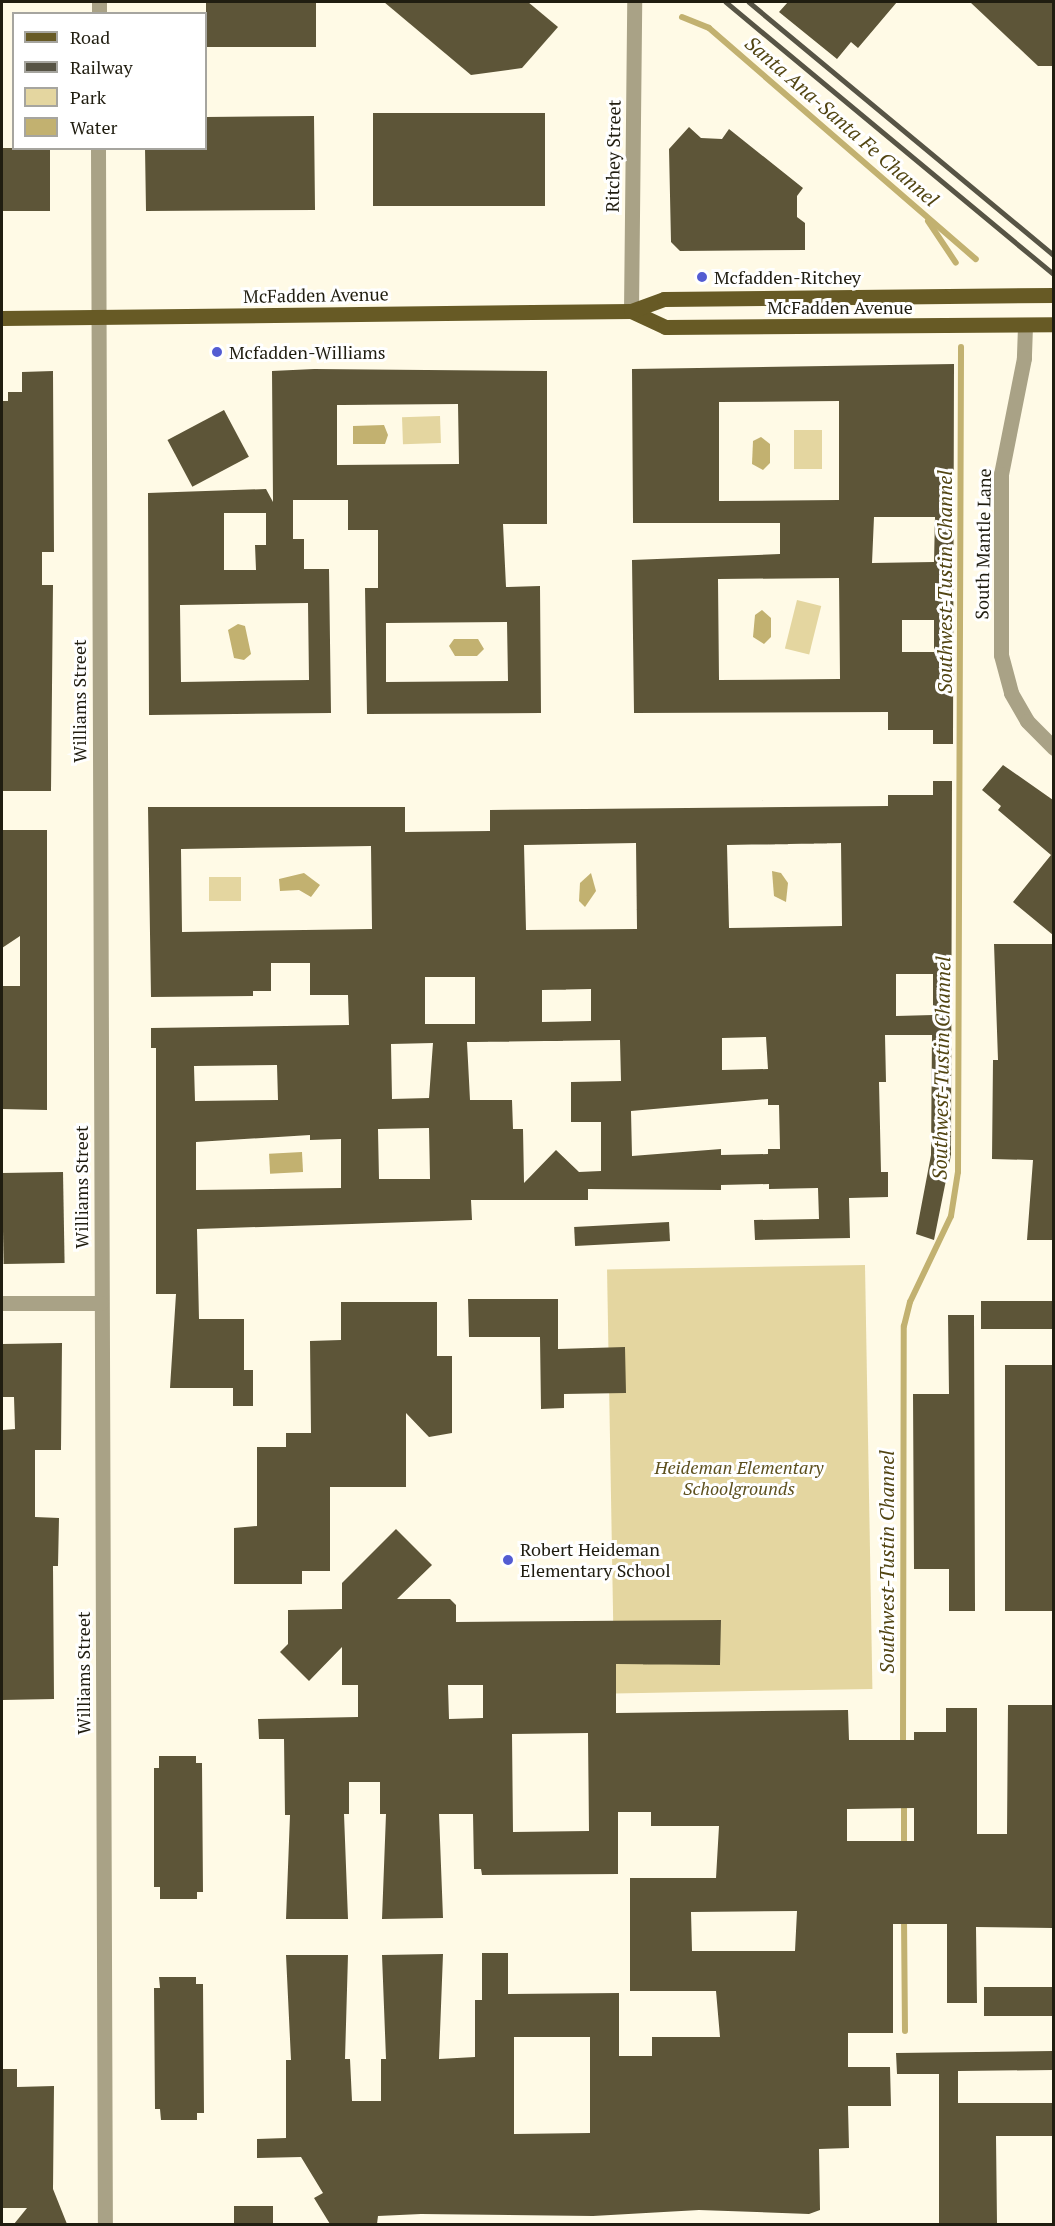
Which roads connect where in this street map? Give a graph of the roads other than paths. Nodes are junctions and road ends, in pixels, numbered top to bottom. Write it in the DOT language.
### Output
graph roads {
  1 [pos="634,2"];
  2 [pos="98,150"];
  3 [pos="1053,295"];
  4 [pos="631,311"];
  5 [pos="97,317"];
  6 [pos="2,318"];
  7 [pos="1053,324"];
  8 [pos="1025,326"];
  9 [pos="1053,748"];
  10 [pos="2,1303"];
  11 [pos="101,1303"];
  12 [pos="105,2224"];
  1 -- 4 [label="street, Ritchey Street"];
  2 -- 5 [label="street, Williams Street"];
  3 -- 4 [label="main road, McFadden Avenue"];
  4 -- 5 [label="main road, McFadden Avenue"];
  4 -- 8 [label="main road, McFadden Avenue"];
  5 -- 6 [label="main road, McFadden Avenue"];
  5 -- 11 [label="street, Williams Street"];
  7 -- 8 [label="main road, McFadden Avenue"];
  8 -- 9 [label="street, South Mantle Lane"];
  10 -- 11 [label="street"];
  11 -- 12 [label="street, Williams Street"];
}
